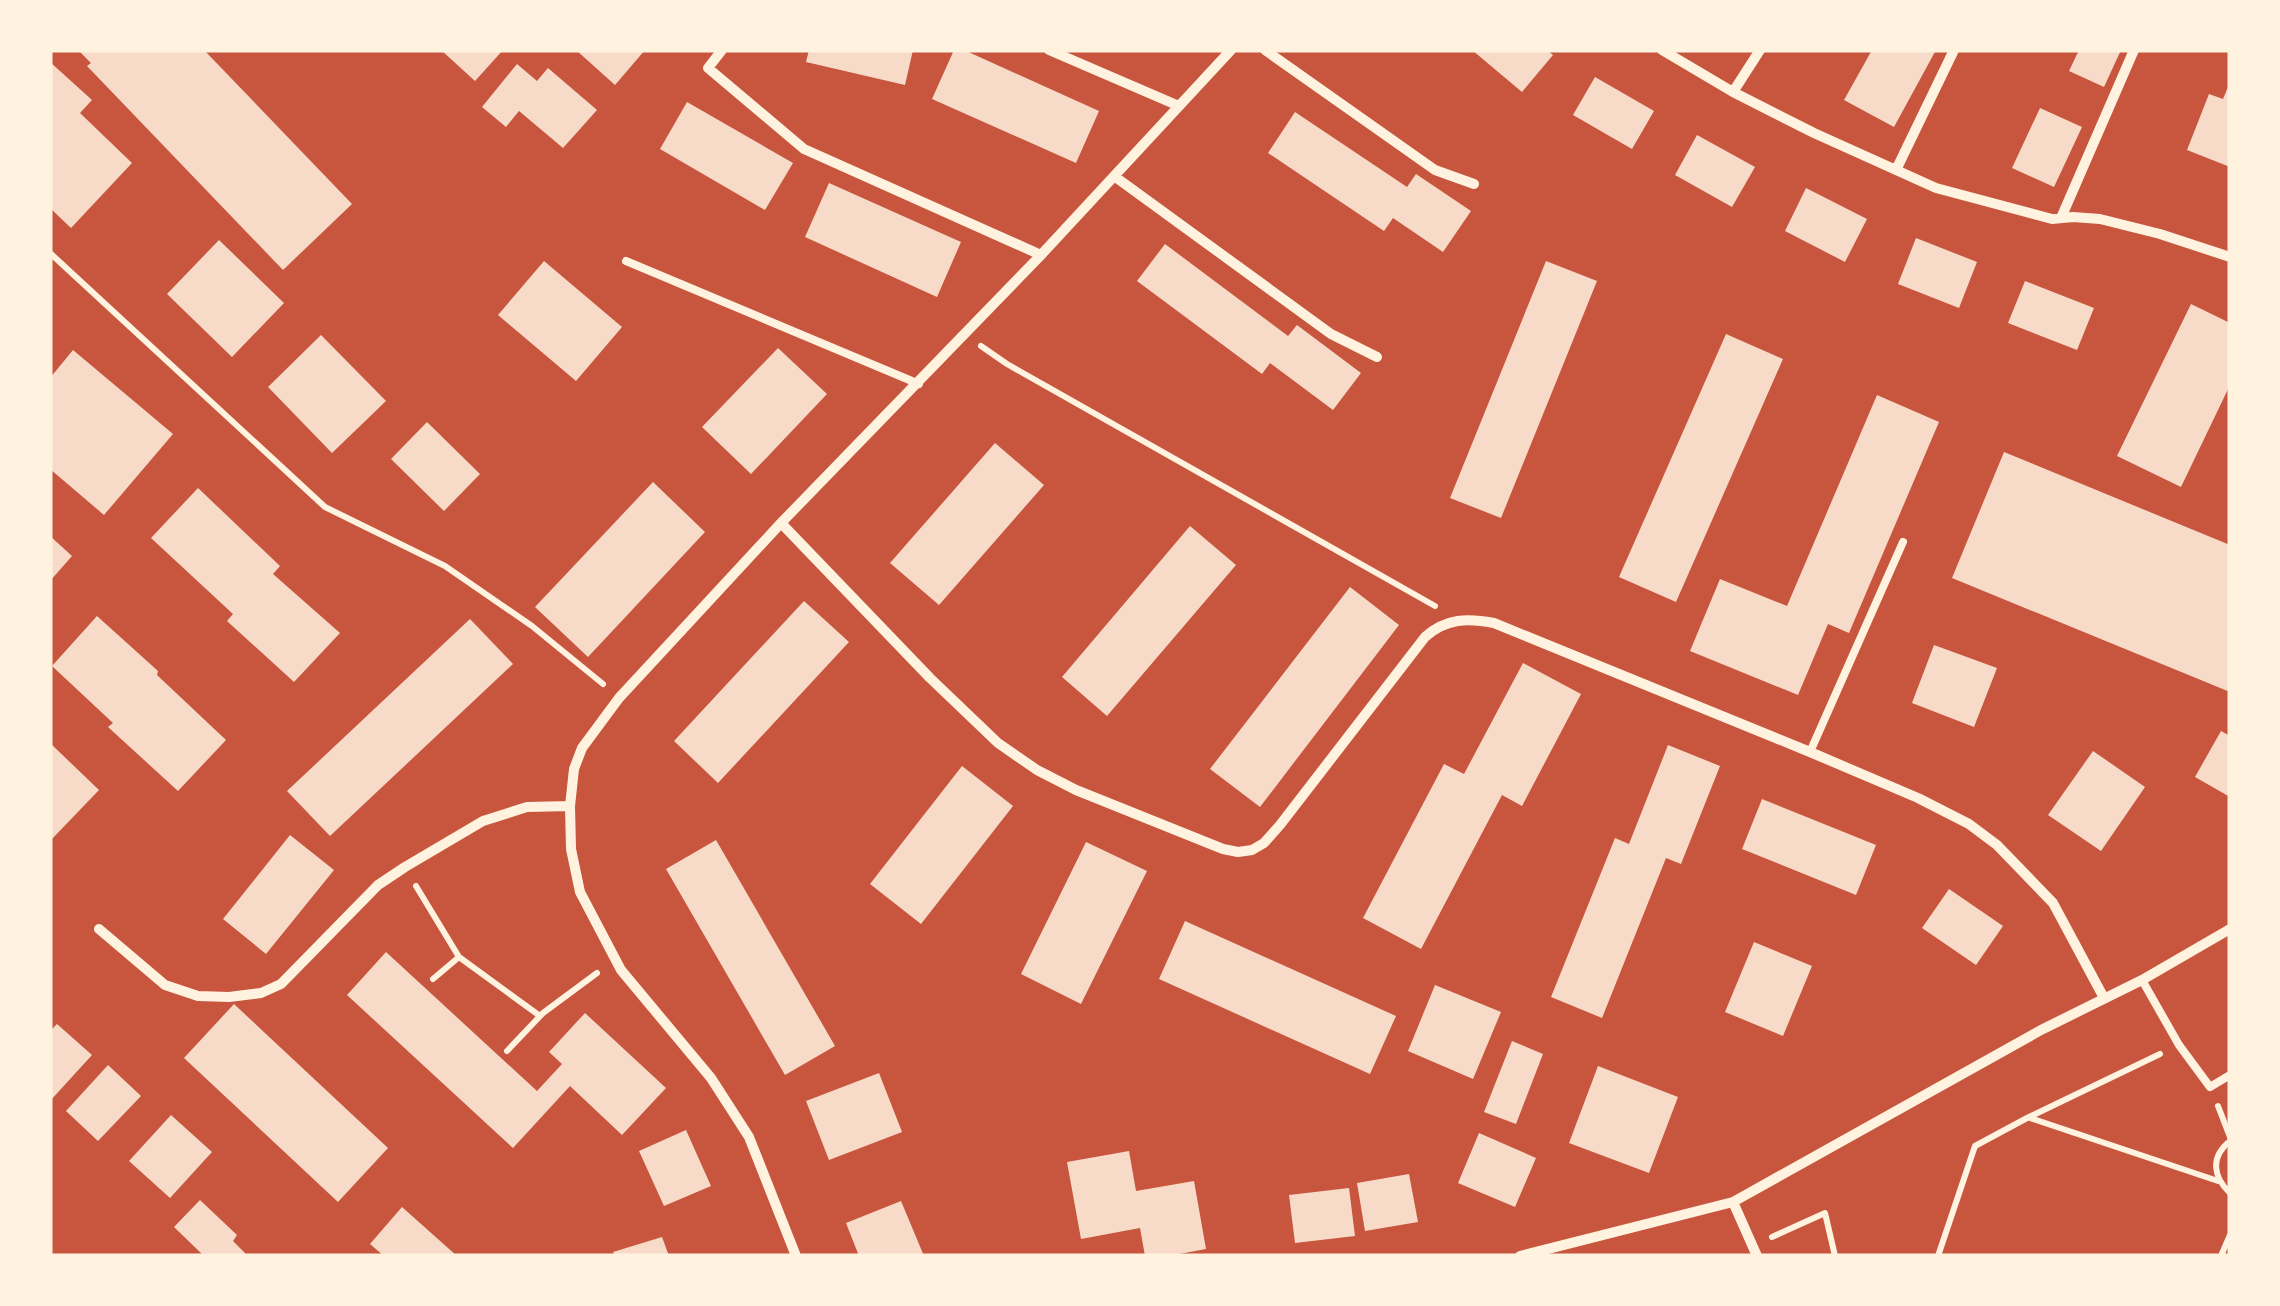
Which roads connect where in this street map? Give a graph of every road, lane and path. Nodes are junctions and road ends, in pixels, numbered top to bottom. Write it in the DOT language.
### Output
graph roads {
  1 [pos="722,50"];
  2 [pos="1049,50"];
  3 [pos="1231,50"];
  4 [pos="1265,50"];
  5 [pos="1662,50"];
  6 [pos="1760,50"];
  7 [pos="1954,50"];
  8 [pos="2134,50"];
  9 [pos="1733,92"];
  10 [pos="1179,106"];
  11 [pos="1896,170"];
  12 [pos="1114,176"];
  13 [pos="1474,184"];
  14 [pos="2061,218"];
  15 [pos="50,253"];
  16 [pos="1041,256"];
  17 [pos="2230,257"];
  18 [pos="626,261"];
  19 [pos="964,334"];
  20 [pos="1377,357"];
  21 [pos="919,384"];
  22 [pos="781,524"];
  23 [pos="1903,542"];
  24 [pos="1459,619"];
  25 [pos="619,698"];
  26 [pos="1810,752"];
  27 [pos="570,806"];
  28 [pos="405,867"];
  29 [pos="98,928"];
  30 [pos="2230,929"];
  31 [pos="460,957"];
  32 [pos="614,960"];
  33 [pos="433,979"];
  34 [pos="2142,980"];
  35 [pos="2104,998"];
  36 [pos="540,1016"];
  37 [pos="2180,1045"];
  38 [pos="508,1050"];
  39 [pos="2230,1075"];
  40 [pos="2210,1086"];
  41 [pos="2028,1118"];
  42 [pos="2230,1139"];
  43 [pos="2218,1181"];
  44 [pos="2230,1193"];
  45 [pos="1734,1202"];
  46 [pos="2230,1235"];
  47 [pos="1755,1251"];
  48 [pos="796,1256"];
  49 [pos="1520,1256"];
  50 [pos="1835,1256"];
  51 [pos="1938,1256"];
  52 [pos="2221,1256"];
  1 -- 16 [label="street"];
  2 -- 10 [label="street"];
  3 -- 10 [label="street"];
  4 -- 13 [label="street"];
  5 -- 9 [label="street"];
  6 -- 9 [label="street"];
  7 -- 11 [label="street"];
  8 -- 14 [label="street"];
  9 -- 11 [label="street"];
  10 -- 12 [label="street"];
  11 -- 14 [label="street"];
  12 -- 16 [label="street"];
  12 -- 20 [label="street"];
  14 -- 17 [label="street"];
  15 -- 25 [label="path"];
  16 -- 19 [label="street"];
  18 -- 21 [label="lane"];
  19 -- 21 [label="street"];
  19 -- 24 [label="path"];
  21 -- 22 [label="street"];
  22 -- 24 [label="street"];
  22 -- 25 [label="street"];
  23 -- 26 [label="lane"];
  24 -- 26 [label="street"];
  25 -- 27 [label="street"];
  26 -- 35 [label="street"];
  27 -- 28 [label="street"];
  27 -- 32 [label="street"];
  28 -- 29 [label="street"];
  28 -- 31 [label="path"];
  30 -- 34 [label="street"];
  31 -- 33 [label="path"];
  31 -- 36 [label="path"];
  32 -- 36 [label="path"];
  32 -- 48 [label="street"];
  34 -- 35 [label="street"];
  34 -- 37 [label="lane"];
  35 -- 45 [label="street"];
  36 -- 38 [label="path"];
  37 -- 40 [label="lane"];
  37 -- 41 [label="path"];
  39 -- 40 [label="lane"];
  40 -- 42 [label="path"];
  41 -- 43 [label="path"];
  41 -- 51 [label="path"];
  42 -- 43 [label="path"];
  43 -- 44 [label="path"];
  45 -- 47 [label="street"];
  45 -- 49 [label="street"];
  46 -- 52 [label="path"];
  47 -- 50 [label="path"];
}
